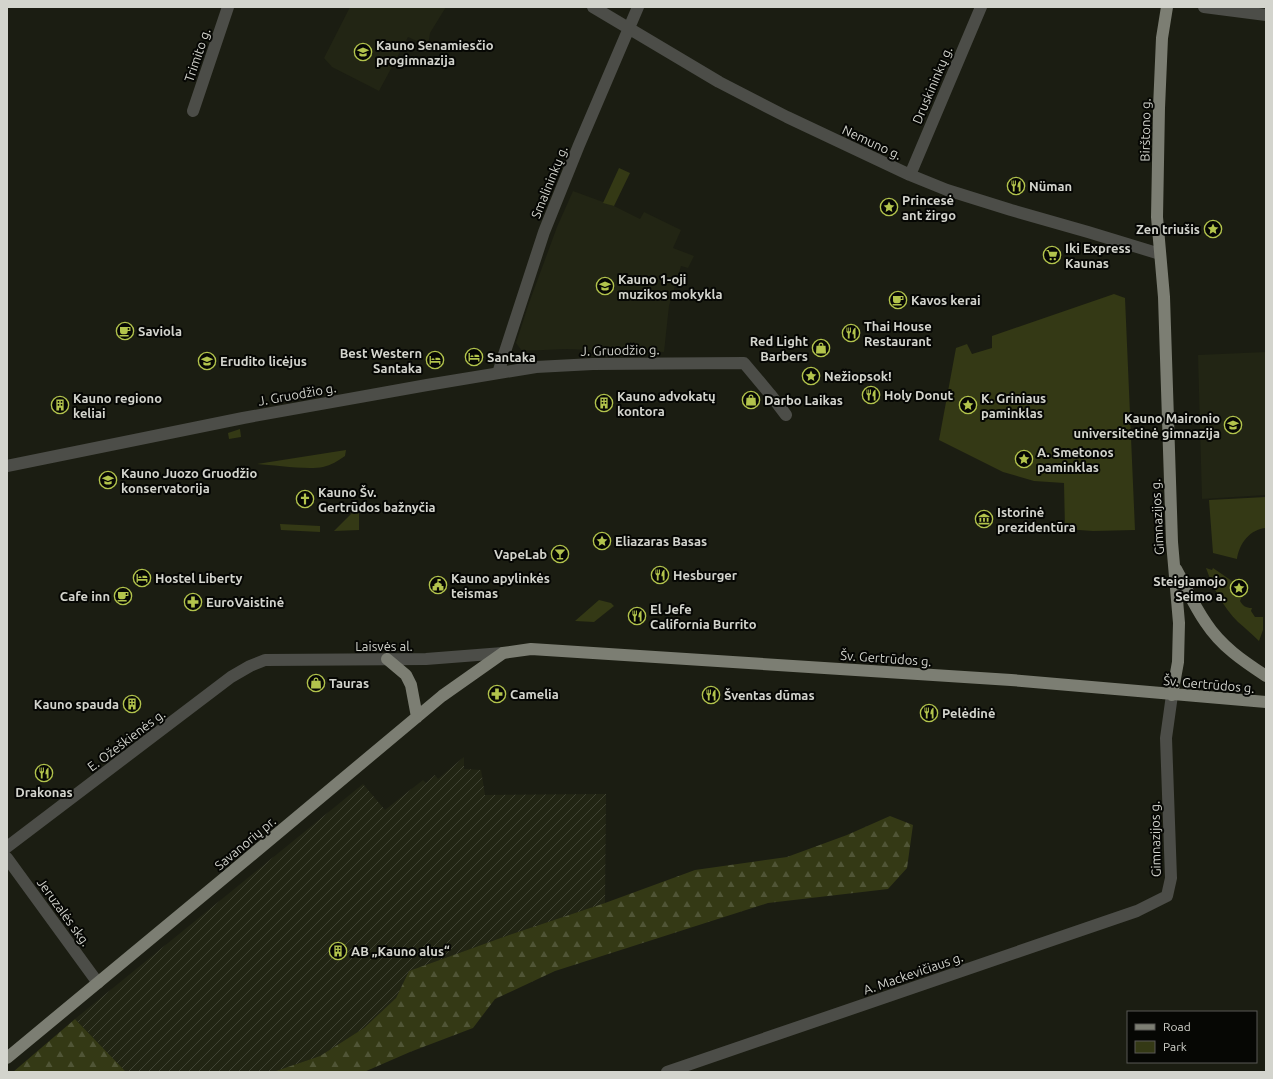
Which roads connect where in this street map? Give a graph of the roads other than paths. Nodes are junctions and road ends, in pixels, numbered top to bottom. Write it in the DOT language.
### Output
graph roads {
  1 [pos="228,7"];
  2 [pos="593,7"];
  3 [pos="638,7"];
  4 [pos="981,7"];
  5 [pos="1167,7"];
  6 [pos="1204,7"];
  7 [pos="1266,16"];
  8 [pos="629,29"];
  9 [pos="193,111"];
  10 [pos="910,175"];
  11 [pos="1160,254"];
  12 [pos="498,373"];
  13 [pos="786,415"];
  14 [pos="7,466"];
  15 [pos="1174,565"];
  16 [pos="503,653"];
  17 [pos="387,659"];
  18 [pos="265,660"];
  19 [pos="1266,676"];
  20 [pos="1172,694"];
  21 [pos="1266,702"];
  22 [pos="417,717"];
  23 [pos="7,847"];
  24 [pos="7,858"];
  25 [pos="1167,896"];
  26 [pos="98,982"];
  27 [pos="7,1058"];
  28 [pos="667,1072"];
  1 -- 9 [label="street, Trimito g."];
  2 -- 8 [label="street, Nemuno g."];
  3 -- 8 [label="street, Smalininkų g."];
  4 -- 10 [label="street, Druskininkų g."];
  5 -- 11 [label="main road, Birštono g."];
  6 -- 7 [label="street"];
  8 -- 10 [label="street, Nemuno g."];
  8 -- 12 [label="street, Smalininkų g."];
  10 -- 11 [label="street, Nemuno g."];
  11 -- 15 [label="main road, Gimnazijos g."];
  12 -- 13 [label="street, J. Gruodžio g."];
  12 -- 14 [label="street, J. Gruodžio g."];
  15 -- 19 [label="main road"];
  15 -- 20 [label="main road, Gimnazijos g."];
  16 -- 17 [label="street, Laisvės al."];
  16 -- 20 [label="main road, Šv. Gertrūdos g."];
  16 -- 22 [label="main road, Savanorių pr."];
  17 -- 18 [label="street, Laisvės al."];
  17 -- 22 [label="main road"];
  18 -- 23 [label="street, E. Ožeškienės g."];
  20 -- 21 [label="main road, Šv. Gertrūdos g."];
  20 -- 25 [label="street, Gimnazijos g."];
  22 -- 26 [label="main road, Savanorių pr."];
  24 -- 26 [label="street, Jeruzalės skg."];
  25 -- 28 [label="street, A. Mackevičiaus g."];
  26 -- 27 [label="main road, Savanorių pr."];
}
